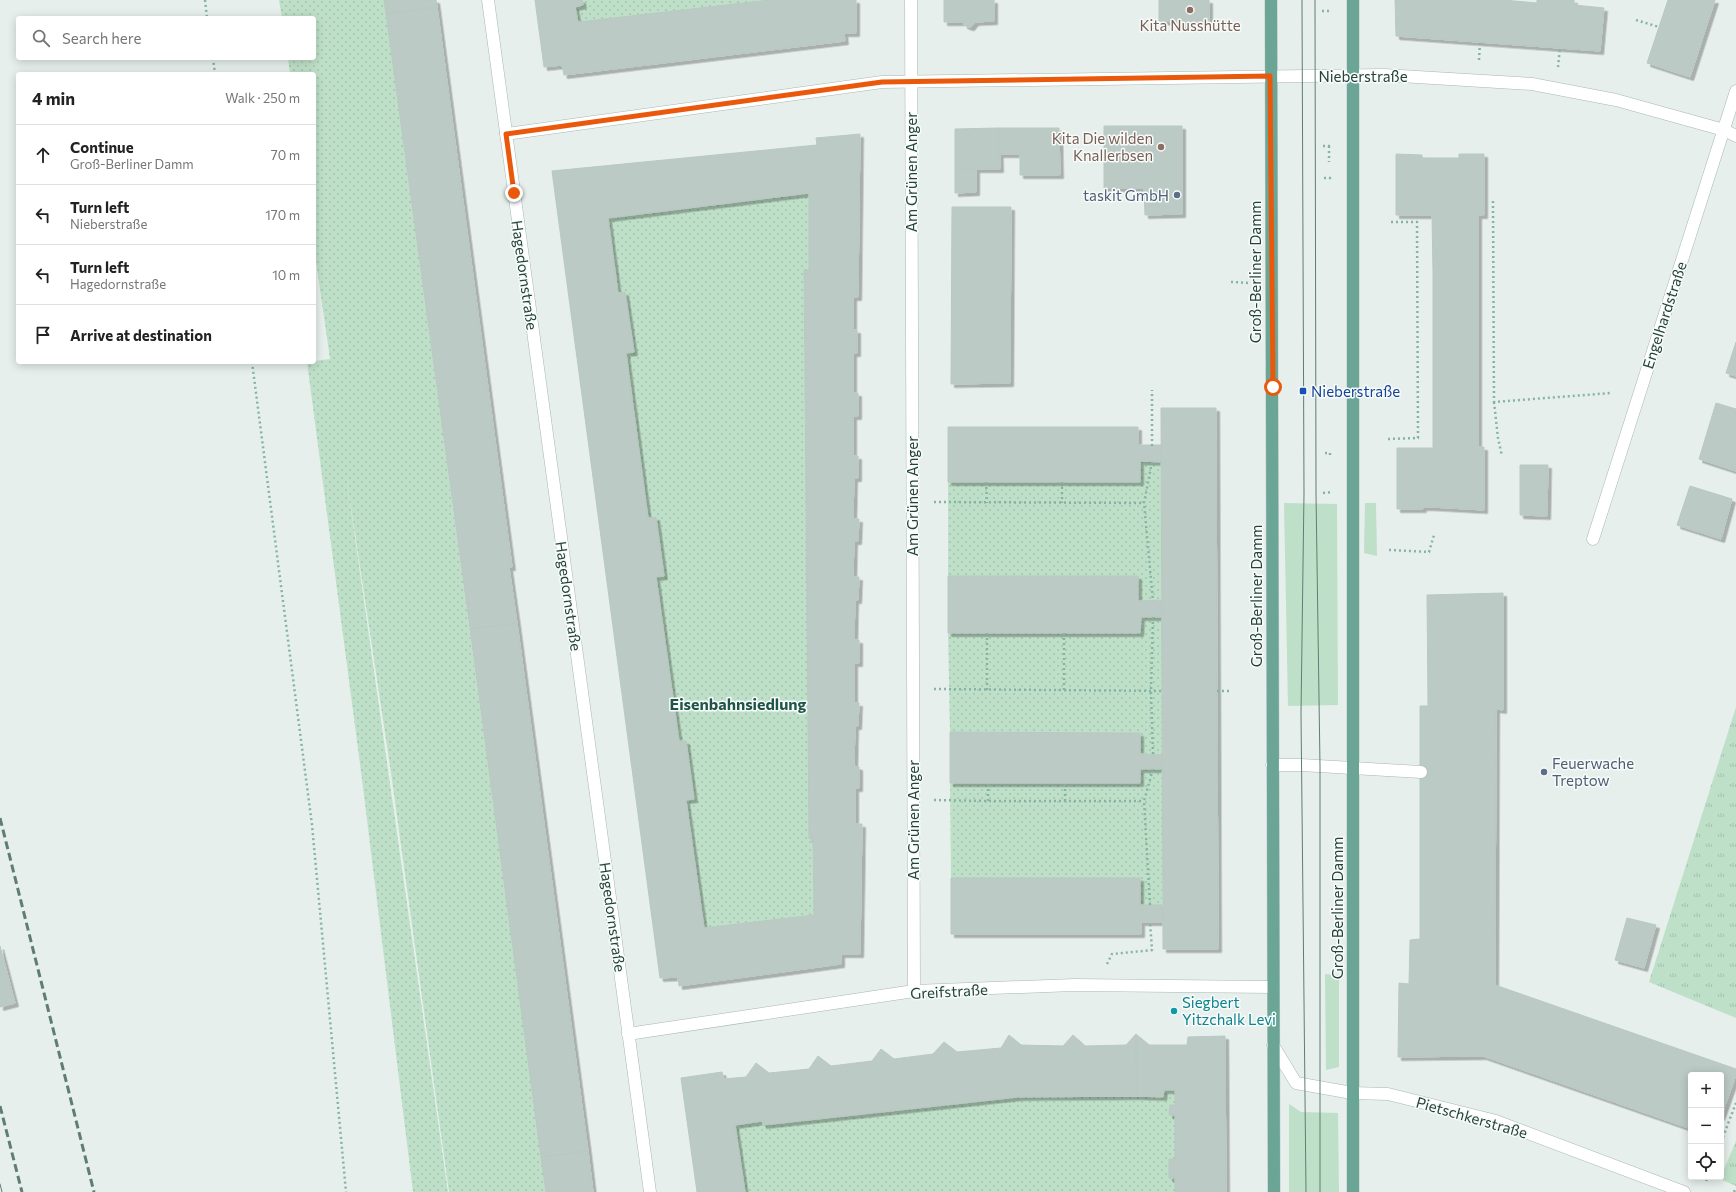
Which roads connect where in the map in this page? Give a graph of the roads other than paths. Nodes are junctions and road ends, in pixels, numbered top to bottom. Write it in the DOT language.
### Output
graph roads {
  1 [pos="488,0"];
  2 [pos="911,0"];
  3 [pos="1271,0"];
  4 [pos="1353,0"];
  5 [pos="1353,75"];
  6 [pos="1270,76"];
  7 [pos="911,81"];
  8 [pos="1736,91"];
  9 [pos="1724,130"];
  10 [pos="506,134"];
  11 [pos="1736,136"];
  12 [pos="1593,539"];
  13 [pos="1272,765"];
  14 [pos="1354,768"];
  15 [pos="1421,772"];
  16 [pos="1273,987"];
  17 [pos="914,992"];
  18 [pos="628,1034"];
  19 [pos="1273,1045"];
  20 [pos="1352,1094"];
  21 [pos="650,1192"];
  22 [pos="1274,1192"];
  23 [pos="1353,1192"];
  24 [pos="1684,1192"];
  1 -- 10 [label="street, Hagedornstraße"];
  2 -- 7 [label="street, Am Grünen Anger"];
  3 -- 6 [label="main road, Groß-Berliner Damm"];
  4 -- 5 [label="main road, Groß-Berliner Damm"];
  5 -- 6 [label="street, Nieberstraße"];
  5 -- 9 [label="street, Nieberstraße"];
  5 -- 14 [label="main road, Groß-Berliner Damm"];
  6 -- 7 [label="street, Nieberstraße"];
  6 -- 13 [label="main road, Groß-Berliner Damm"];
  7 -- 10 [label="street, Nieberstraße"];
  7 -- 17 [label="street, Am Grünen Anger"];
  8 -- 9 [label="street, Engelhardstraße"];
  9 -- 11 [label="street, Nieberstraße"];
  9 -- 12 [label="street, Engelhardstraße"];
  10 -- 18 [label="street, Hagedornstraße"];
  13 -- 14 [label="street"];
  13 -- 16 [label="main road, Groß-Berliner Damm"];
  14 -- 15 [label="street"];
  14 -- 20 [label="main road, Groß-Berliner Damm"];
  16 -- 17 [label="street, Greifstraße"];
  16 -- 19 [label="main road, Groß-Berliner Damm"];
  17 -- 18 [label="street, Greifstraße"];
  18 -- 21 [label="street, Hagedornstraße"];
  19 -- 20 [label="street, Pietschkerstraße"];
  19 -- 22 [label="main road, Groß-Berliner Damm"];
  20 -- 23 [label="main road, Groß-Berliner Damm"];
  20 -- 24 [label="street, Pietschkerstraße"];
}
